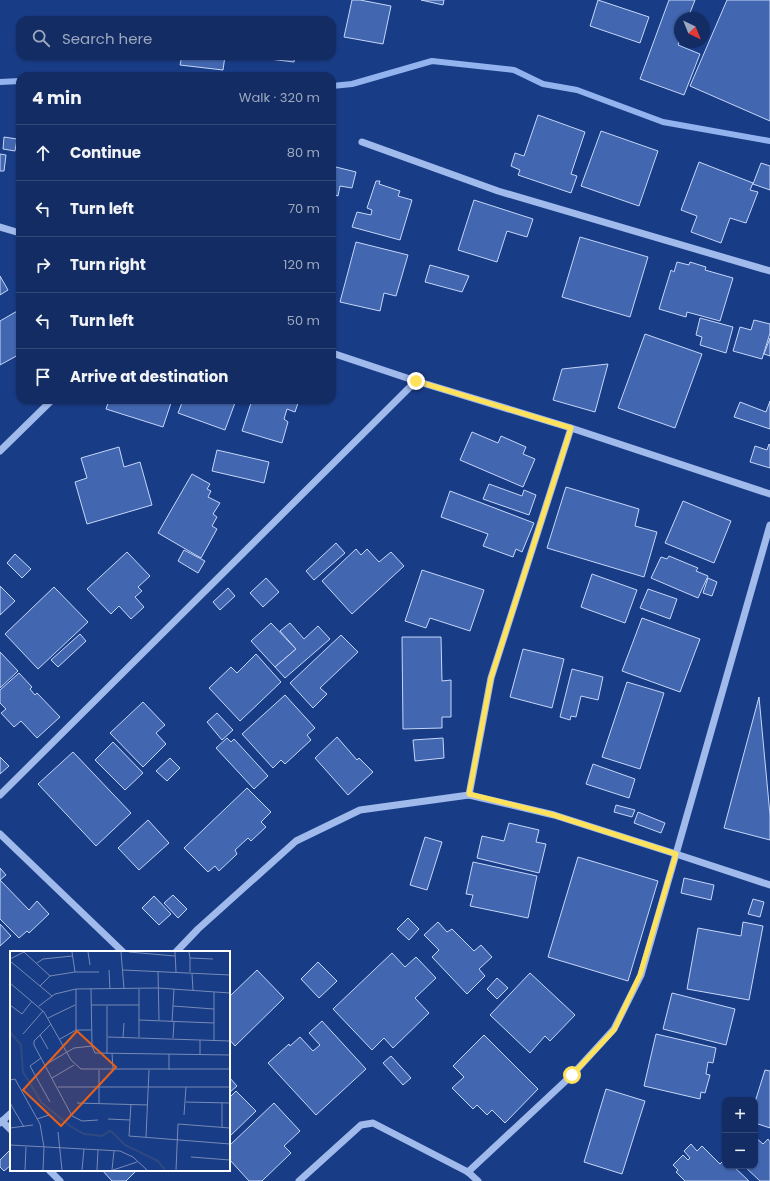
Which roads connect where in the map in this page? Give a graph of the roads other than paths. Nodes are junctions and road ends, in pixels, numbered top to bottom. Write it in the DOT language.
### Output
graph roads {
  1 [pos="362,142"];
  2 [pos="0,226"];
  3 [pos="16,232"];
  4 [pos="770,271"];
  5 [pos="336,354"];
  6 [pos="416,381"];
  7 [pos="48,404"];
  8 [pos="571,428"];
  9 [pos="0,451"];
  10 [pos="770,494"];
  11 [pos="770,525"];
  12 [pos="0,794"];
  13 [pos="469,794"];
  14 [pos="0,834"];
  15 [pos="676,854"];
  16 [pos="770,885"];
  17 [pos="122,951"];
  18 [pos="177,951"];
  19 [pos="10,1114"];
  20 [pos="1,1122"];
  21 [pos="10,1129"];
  22 [pos="50,1171"];
  23 [pos="468,1172"];
  24 [pos="60,1181"];
  25 [pos="299,1181"];
  26 [pos="478,1181"];
  1 -- 4 [label="street"];
  2 -- 3 [label="street"];
  5 -- 6 [label="street"];
  6 -- 8 [label="street"];
  6 -- 12 [label="street"];
  7 -- 9 [label="street"];
  8 -- 10 [label="street"];
  8 -- 13 [label="street"];
  11 -- 15 [label="street"];
  13 -- 15 [label="street"];
  13 -- 18 [label="street"];
  14 -- 17 [label="street"];
  15 -- 16 [label="street"];
  15 -- 23 [label="street"];
  19 -- 20 [label="street"];
  20 -- 21 [label="street"];
  22 -- 24 [label="street"];
  23 -- 25 [label="street"];
  23 -- 26 [label="street"];
}
